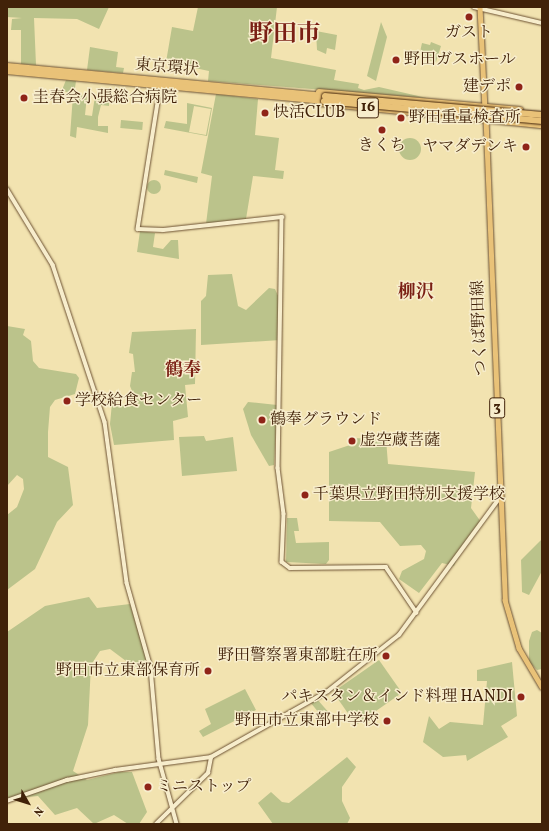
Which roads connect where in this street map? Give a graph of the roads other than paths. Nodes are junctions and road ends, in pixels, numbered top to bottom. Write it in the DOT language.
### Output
graph roads {
  1 [pos="474,7"];
  2 [pos="480,8"];
  3 [pos="542,23"];
  4 [pos="7,66"];
  5 [pos="7,71"];
  6 [pos="161,83"];
  7 [pos="289,92"];
  8 [pos="250,94"];
  9 [pos="325,98"];
  10 [pos="485,107"];
  11 [pos="542,112"];
  12 [pos="542,116"];
  13 [pos="486,120"];
  14 [pos="542,121"];
  15 [pos="542,125"];
  16 [pos="7,189"];
  17 [pos="501,496"];
  18 [pos="417,612"];
  19 [pos="542,687"];
  20 [pos="211,757"];
  21 [pos="160,762"];
  22 [pos="7,801"];
  23 [pos="171,812"];
  24 [pos="156,824"];
  25 [pos="177,824"];
  1 -- 2 [label="street"];
  2 -- 3 [label="street"];
  2 -- 10 [label="main road, つくば野田線 / 3"];
  4 -- 6 [label="highway, 東京環状 / 16"];
  5 -- 6 [label="highway, 東京環状 / 16"];
  6 -- 7 [label="highway, 東京環状 / 16"];
  6 -- 8 [label="highway, 東京環状 / 16"];
  6 -- 18 [label="street"];
  7 -- 9 [label="highway, 東京環状 / 16"];
  7 -- 10 [label="highway, 16"];
  8 -- 9 [label="highway, 東京環状 / 16"];
  8 -- 13 [label="highway, 16"];
  9 -- 12 [label="highway, 16, bridge"];
  9 -- 14 [label="highway, 16, bridge"];
  10 -- 11 [label="highway, 16"];
  10 -- 13 [label="main road, つくば野田線 / 3"];
  13 -- 15 [label="highway, 16"];
  13 -- 17 [label="main road, つくば野田線 / 3"];
  16 -- 21 [label="street"];
  17 -- 18 [label="street"];
  17 -- 19 [label="main road, つくば野田線 / 3"];
  18 -- 20 [label="street"];
  20 -- 21 [label="street"];
  20 -- 23 [label="street"];
  21 -- 22 [label="street"];
  21 -- 23 [label="street"];
  23 -- 24 [label="street"];
  23 -- 25 [label="street"];
}
